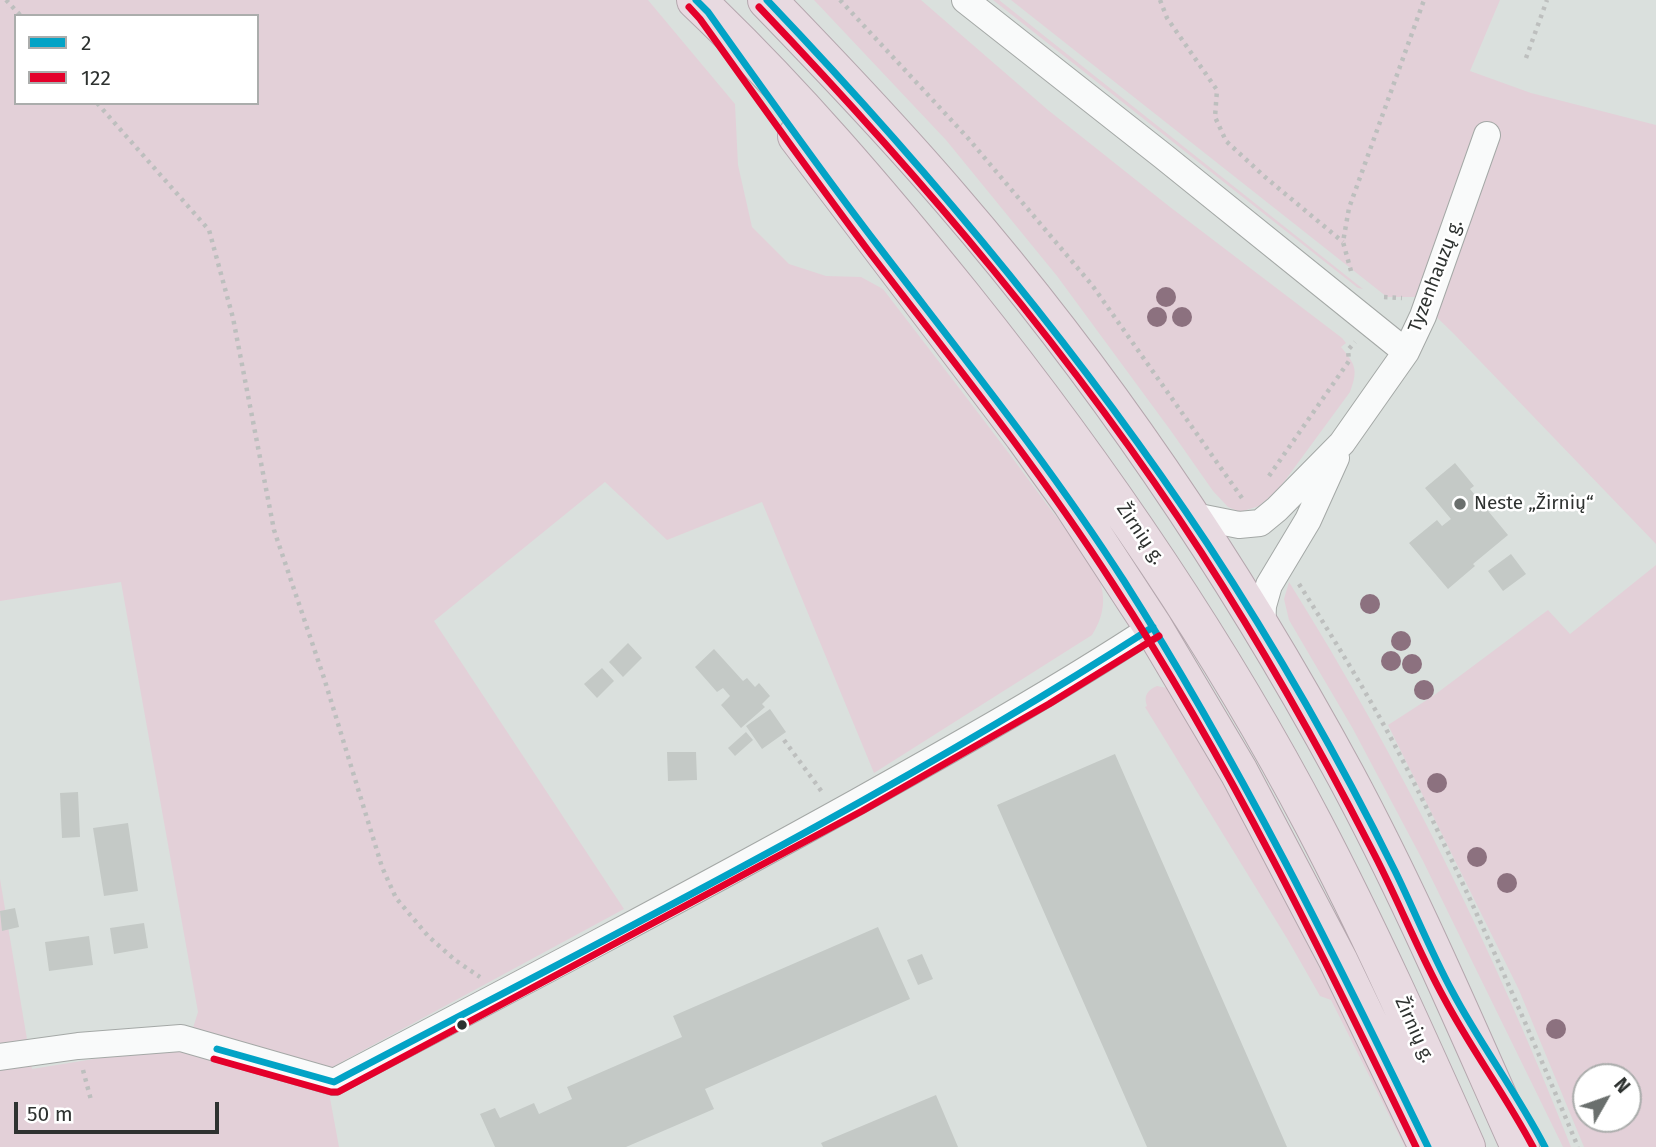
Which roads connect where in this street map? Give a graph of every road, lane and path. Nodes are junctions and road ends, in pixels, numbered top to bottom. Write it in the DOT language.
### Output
graph roads {
  1 [pos="6,0"];
  2 [pos="767,0"];
  3 [pos="840,0"];
  4 [pos="965,0"];
  5 [pos="1160,0"];
  6 [pos="1424,0"];
  7 [pos="1547,0"];
  8 [pos="702,6"];
  9 [pos="19,14"];
  10 [pos="1526,58"];
  11 [pos="99,105"];
  12 [pos="1487,135"];
  13 [pos="1343,242"];
  14 [pos="1352,274"];
  15 [pos="1388,299"];
  16 [pos="1370,323"];
  17 [pos="1406,352"];
  18 [pos="1342,443"];
  19 [pos="1264,484"];
  20 [pos="1189,514"];
  21 [pos="1260,523"];
  22 [pos="1283,560"];
  23 [pos="1153,627"];
  24 [pos="1262,630"];
  25 [pos="783,740"];
  26 [pos="836,814"];
  27 [pos="1443,975"];
  28 [pos="504,993"];
  29 [pos="0,1057"];
  30 [pos="1428,1147"];
  31 [pos="1466,1147"];
  32 [pos="1520,1147"];
  33 [pos="1545,1147"];
  34 [pos="1578,1147"];
  1 -- 9 [label="path"];
  2 -- 20 [label="highway"];
  3 -- 21 [label="path"];
  4 -- 16 [label="street"];
  5 -- 13 [label="path"];
  6 -- 13 [label="path"];
  7 -- 10 [label="path"];
  8 -- 23 [label="highway"];
  8 -- 31 [label="highway, Žirnių g."];
  11 -- 28 [label="path"];
  12 -- 17 [label="street, Tyzenhauzų g."];
  13 -- 14 [label="path"];
  15 -- 16 [label="path"];
  16 -- 17 [label="street"];
  16 -- 19 [label="path"];
  17 -- 18 [label="street, Tyzenhauzų g."];
  18 -- 21 [label="street, Tyzenhauzų g."];
  18 -- 22 [label="street, Tyzenhauzų g."];
  20 -- 21 [label="street"];
  20 -- 24 [label="highway"];
  22 -- 24 [label="street, Tyzenhauzų g."];
  22 -- 34 [label="path"];
  23 -- 26 [label="street"];
  23 -- 30 [label="highway"];
  24 -- 27 [label="highway"];
  25 -- 26 [label="path"];
  26 -- 28 [label="street"];
  27 -- 32 [label="highway"];
  27 -- 33 [label="highway"];
  28 -- 29 [label="street"];
}
